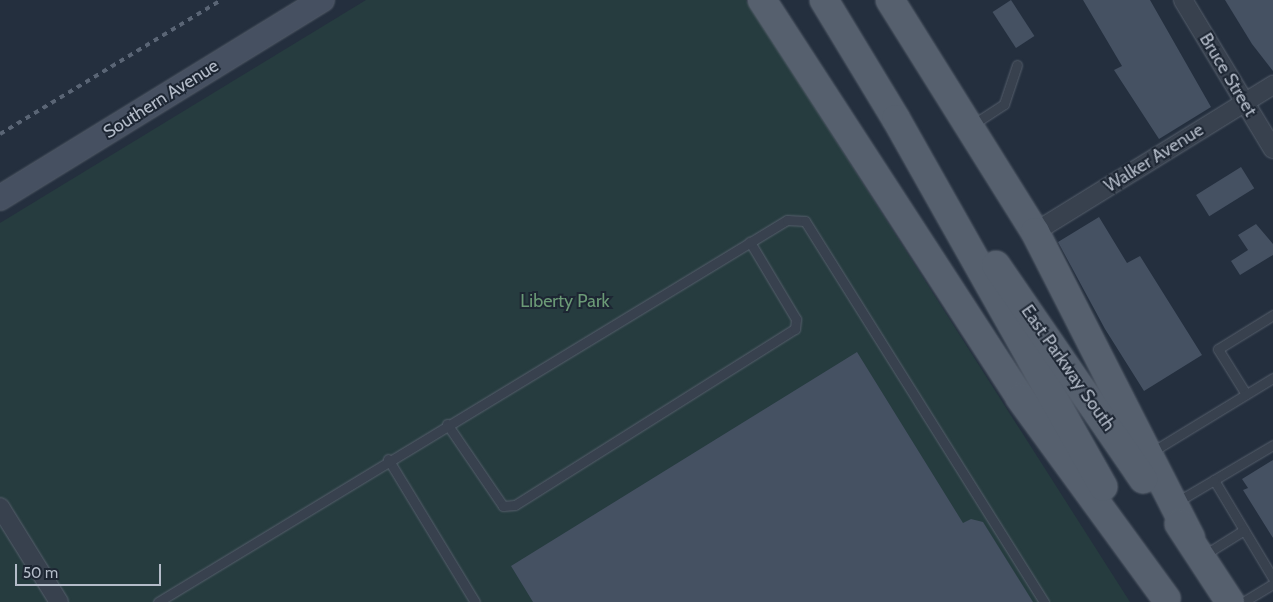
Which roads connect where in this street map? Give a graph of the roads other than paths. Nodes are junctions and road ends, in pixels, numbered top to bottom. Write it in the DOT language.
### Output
graph roads {
  1 [pos="322,0"];
  2 [pos="762,0"];
  3 [pos="824,0"];
  4 [pos="890,0"];
  5 [pos="1183,0"];
  6 [pos="1018,65"];
  7 [pos="1273,85"];
  8 [pos="1244,102"];
  9 [pos="901,127"];
  10 [pos="969,127"];
  11 [pos="1273,149"];
  12 [pos="0,198"];
  13 [pos="1035,232"];
  14 [pos="750,242"];
  15 [pos="1273,315"];
  16 [pos="1273,378"];
  17 [pos="1246,394"];
  18 [pos="447,424"];
  19 [pos="1273,445"];
  20 [pos="388,459"];
  21 [pos="1140,460"];
  22 [pos="1214,480"];
  23 [pos="1169,506"];
  24 [pos="0,507"];
  25 [pos="1244,530"];
  26 [pos="1196,548"];
  27 [pos="1273,578"];
  28 [pos="1273,584"];
  29 [pos="1167,600"];
  30 [pos="55,601"];
  31 [pos="158,602"];
  32 [pos="475,602"];
  33 [pos="1044,602"];
  34 [pos="1230,602"];
  35 [pos="1243,602"];
  1 -- 12 [label="main road, Southern Avenue"];
  2 -- 29 [label="main road"];
  3 -- 9 [label="main road, East Parkway South"];
  4 -- 10 [label="main road"];
  5 -- 8 [label="street, Bruce Street"];
  6 -- 10 [label="lane"];
  7 -- 8 [label="street, Walker Avenue"];
  8 -- 11 [label="street, Bruce Street"];
  8 -- 13 [label="street, Walker Avenue"];
  9 -- 21 [label="main road, East Parkway South"];
  9 -- 29 [label="main road, East Parkway South"];
  10 -- 13 [label="main road"];
  13 -- 21 [label="main road"];
  14 -- 18 [label="lane"];
  14 -- 18 [label="lane"];
  14 -- 33 [label="lane"];
  15 -- 17 [label="lane"];
  16 -- 17 [label="lane"];
  17 -- 21 [label="lane"];
  18 -- 20 [label="lane"];
  19 -- 22 [label="lane"];
  20 -- 31 [label="lane"];
  20 -- 32 [label="lane"];
  21 -- 23 [label="main road"];
  22 -- 23 [label="lane"];
  22 -- 25 [label="lane"];
  23 -- 26 [label="main road"];
  24 -- 30 [label="street"];
  25 -- 26 [label="lane"];
  25 -- 27 [label="lane"];
  26 -- 34 [label="main road"];
  28 -- 35 [label="lane"];
}
